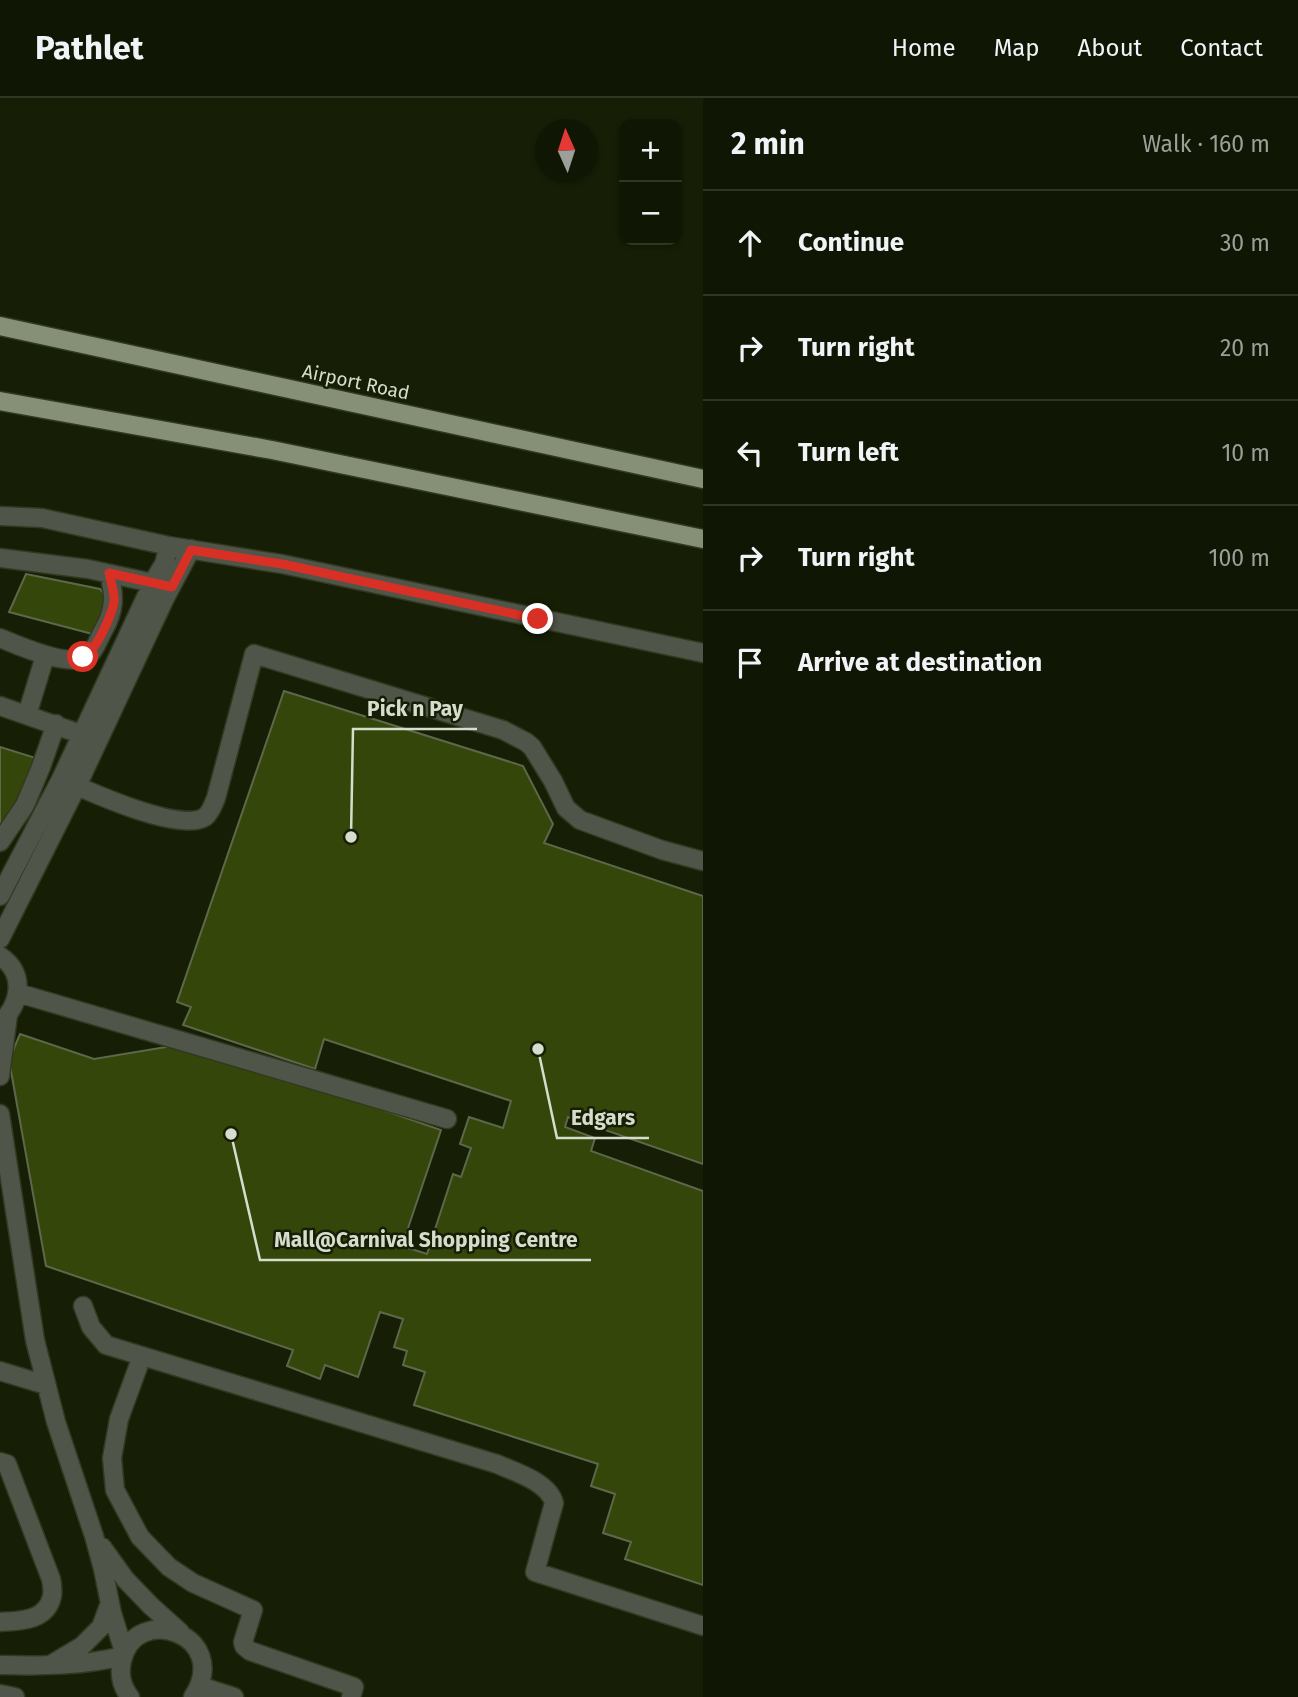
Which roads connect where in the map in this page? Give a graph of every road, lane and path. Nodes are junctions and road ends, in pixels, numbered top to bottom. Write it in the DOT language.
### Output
graph roads {
  1 [pos="0,326"];
  2 [pos="0,401"];
  3 [pos="703,479"];
  4 [pos="0,516"];
  5 [pos="703,539"];
  6 [pos="169,546"];
  7 [pos="191,550"];
  8 [pos="0,558"];
  9 [pos="109,573"];
  10 [pos="153,582"];
  11 [pos="172,587"];
  12 [pos="0,638"];
  13 [pos="703,653"];
  14 [pos="45,656"];
  15 [pos="0,706"];
  16 [pos="27,715"];
  17 [pos="56,724"];
  18 [pos="82,734"];
  19 [pos="99,740"];
  20 [pos="77,786"];
  21 [pos="0,842"];
  22 [pos="703,861"];
  23 [pos="0,896"];
  24 [pos="0,939"];
  25 [pos="0,956"];
  26 [pos="18,993"];
  27 [pos="4,1019"];
  28 [pos="0,1076"];
  29 [pos="0,1114"];
  30 [pos="447,1119"];
  31 [pos="5,1175"];
  32 [pos="83,1306"];
  33 [pos="142,1356"];
  34 [pos="0,1371"];
  35 [pos="46,1385"];
  36 [pos="0,1462"];
  37 [pos="94,1536"];
  38 [pos="110,1603"];
  39 [pos="0,1622"];
  40 [pos="703,1626"];
  41 [pos="186,1637"];
  42 [pos="124,1654"];
  43 [pos="0,1665"];
  44 [pos="49,1666"];
  45 [pos="197,1691"];
  46 [pos="0,1694"];
  47 [pos="15,1697"];
  48 [pos="131,1697"];
  49 [pos="234,1697"];
  50 [pos="351,1697"];
  1 -- 3 [label="main road, Airport Road"];
  2 -- 5 [label="main road"];
  4 -- 6 [label="lane"];
  6 -- 7 [label="lane"];
  6 -- 10 [label="lane"];
  7 -- 11 [label="lane"];
  7 -- 13 [label="lane"];
  8 -- 9 [label="lane"];
  9 -- 10 [label="lane"];
  9 -- 14 [label="lane"];
  10 -- 11 [label="lane"];
  10 -- 18 [label="lane"];
  11 -- 19 [label="lane"];
  12 -- 14 [label="lane"];
  14 -- 16 [label="lane"];
  15 -- 16 [label="lane"];
  16 -- 17 [label="lane"];
  17 -- 18 [label="lane"];
  17 -- 21 [label="lane"];
  18 -- 19 [label="lane"];
  18 -- 23 [label="lane"];
  19 -- 20 [label="lane"];
  20 -- 22 [label="lane"];
  20 -- 24 [label="lane"];
  25 -- 26 [label="lane"];
  26 -- 27 [label="lane"];
  26 -- 30 [label="lane"];
  27 -- 28 [label="lane"];
  29 -- 31 [label="lane"];
  31 -- 35 [label="lane"];
  32 -- 33 [label="lane"];
  33 -- 40 [label="lane"];
  33 -- 50 [label="lane"];
  34 -- 35 [label="lane"];
  35 -- 37 [label="lane"];
  36 -- 39 [label="lane"];
  37 -- 38 [label="lane"];
  37 -- 41 [label="lane"];
  38 -- 42 [label="lane"];
  38 -- 44 [label="lane"];
  41 -- 42 [label="lane"];
  41 -- 45 [label="lane"];
  42 -- 44 [label="lane"];
  42 -- 48 [label="lane"];
  43 -- 44 [label="lane"];
  45 -- 49 [label="lane"];
  46 -- 47 [label="lane"];
}
